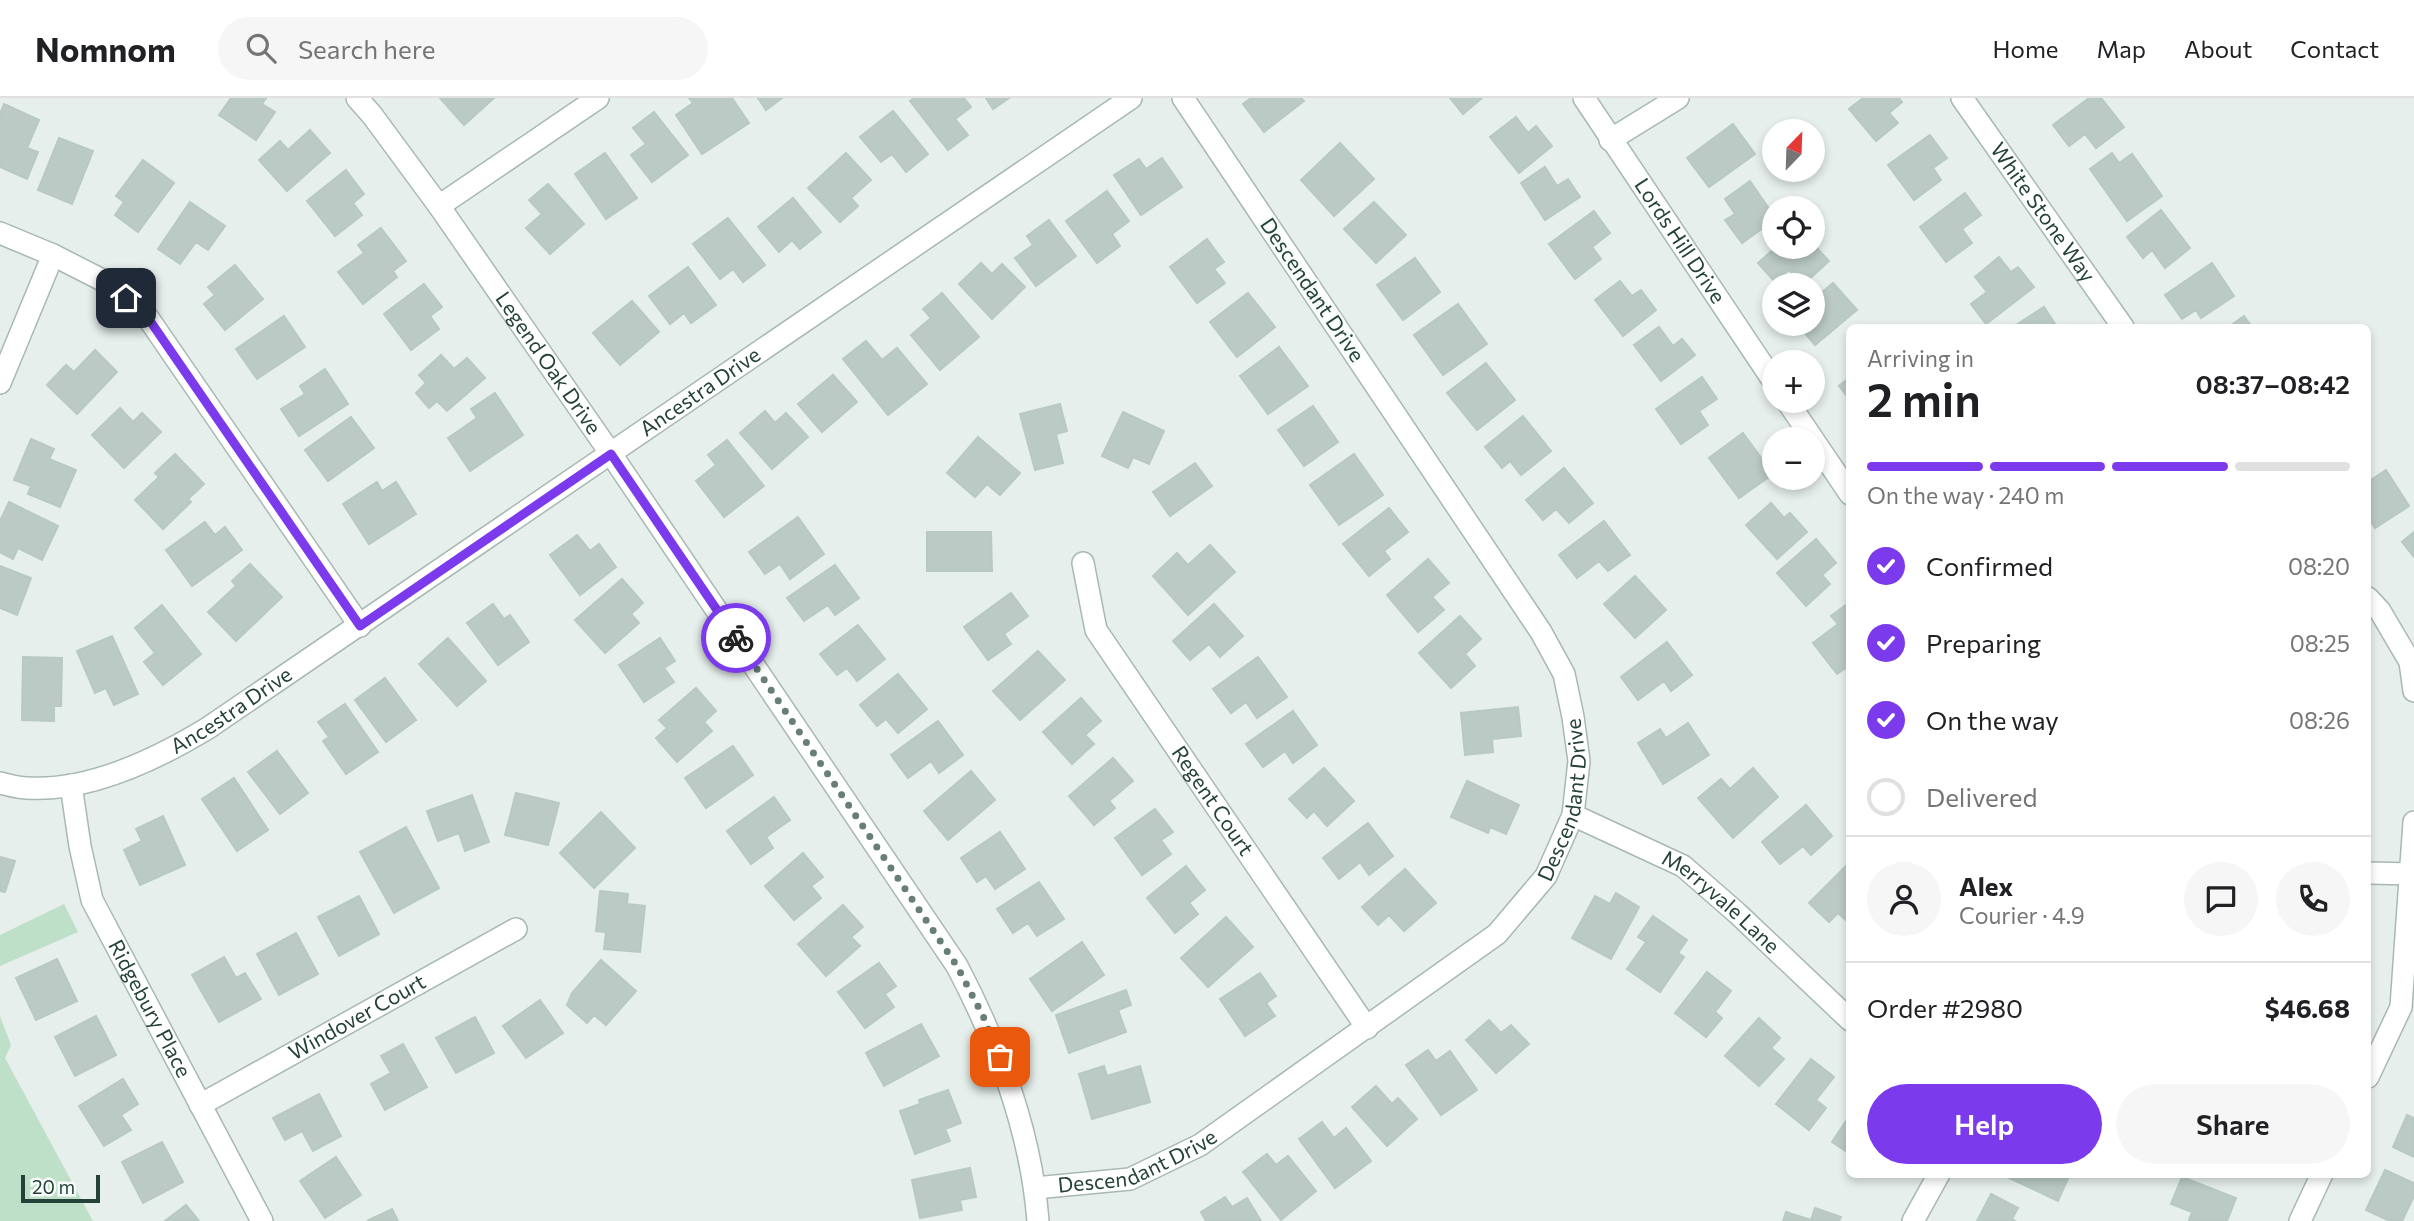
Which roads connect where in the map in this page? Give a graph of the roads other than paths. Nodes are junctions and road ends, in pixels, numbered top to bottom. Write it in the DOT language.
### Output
graph roads {
  1 [pos="356,98"];
  2 [pos="598,98"];
  3 [pos="1131,98"];
  4 [pos="1183,98"];
  5 [pos="1584,98"];
  6 [pos="1678,98"];
  7 [pos="1962,98"];
  8 [pos="1611,140"];
  9 [pos="439,206"];
  10 [pos="0,233"];
  11 [pos="53,255"];
  12 [pos="2121,324"];
  13 [pos="1762,364"];
  14 [pos="0,383"];
  15 [pos="1795,413"];
  16 [pos="611,454"];
  17 [pos="1846,488"];
  18 [pos="1083,563"];
  19 [pos="2371,601"];
  20 [pos="360,626"];
  21 [pos="2414,691"];
  22 [pos="0,783"];
  23 [pos="71,785"];
  24 [pos="1573,815"];
  25 [pos="2414,822"];
  26 [pos="2371,873"];
  27 [pos="2413,874"];
  28 [pos="516,929"];
  29 [pos="1846,1016"];
  30 [pos="1367,1028"];
  31 [pos="2371,1071"];
  32 [pos="200,1105"];
  33 [pos="1937,1178"];
  34 [pos="2320,1178"];
  35 [pos="1035,1188"];
  36 [pos="262,1221"];
  37 [pos="1038,1221"];
  38 [pos="1913,1221"];
  39 [pos="2300,1221"];
  1 -- 9 [label="street, Legend Oak Drive"];
  2 -- 9 [label="street"];
  3 -- 16 [label="street, Ancestra Drive"];
  4 -- 24 [label="street, Descendant Drive"];
  5 -- 8 [label="street, Lords Hill Drive"];
  6 -- 8 [label="street"];
  7 -- 12 [label="street, White Stone Way"];
  8 -- 13 [label="street, Lords Hill Drive"];
  9 -- 16 [label="street, Legend Oak Drive"];
  10 -- 11 [label="street"];
  11 -- 14 [label="street"];
  11 -- 20 [label="street"];
  15 -- 17 [label="street"];
  16 -- 20 [label="street, Ancestra Drive"];
  16 -- 35 [label="street, Legend Oak Drive"];
  18 -- 30 [label="street, Regent Court"];
  19 -- 21 [label="street"];
  20 -- 23 [label="street, Ancestra Drive"];
  22 -- 23 [label="street, Ancestra Drive"];
  23 -- 32 [label="street, Ridgebury Place"];
  24 -- 29 [label="street, Merryvale Lane"];
  24 -- 30 [label="street, Descendant Drive"];
  25 -- 27 [label="street"];
  26 -- 27 [label="street"];
  27 -- 31 [label="street"];
  28 -- 32 [label="street, Windover Court"];
  30 -- 35 [label="street, Descendant Drive"];
  32 -- 36 [label="street, Ridgebury Place"];
  33 -- 38 [label="street"];
  34 -- 39 [label="street"];
  35 -- 37 [label="street, Legend Oak Drive"];
}
